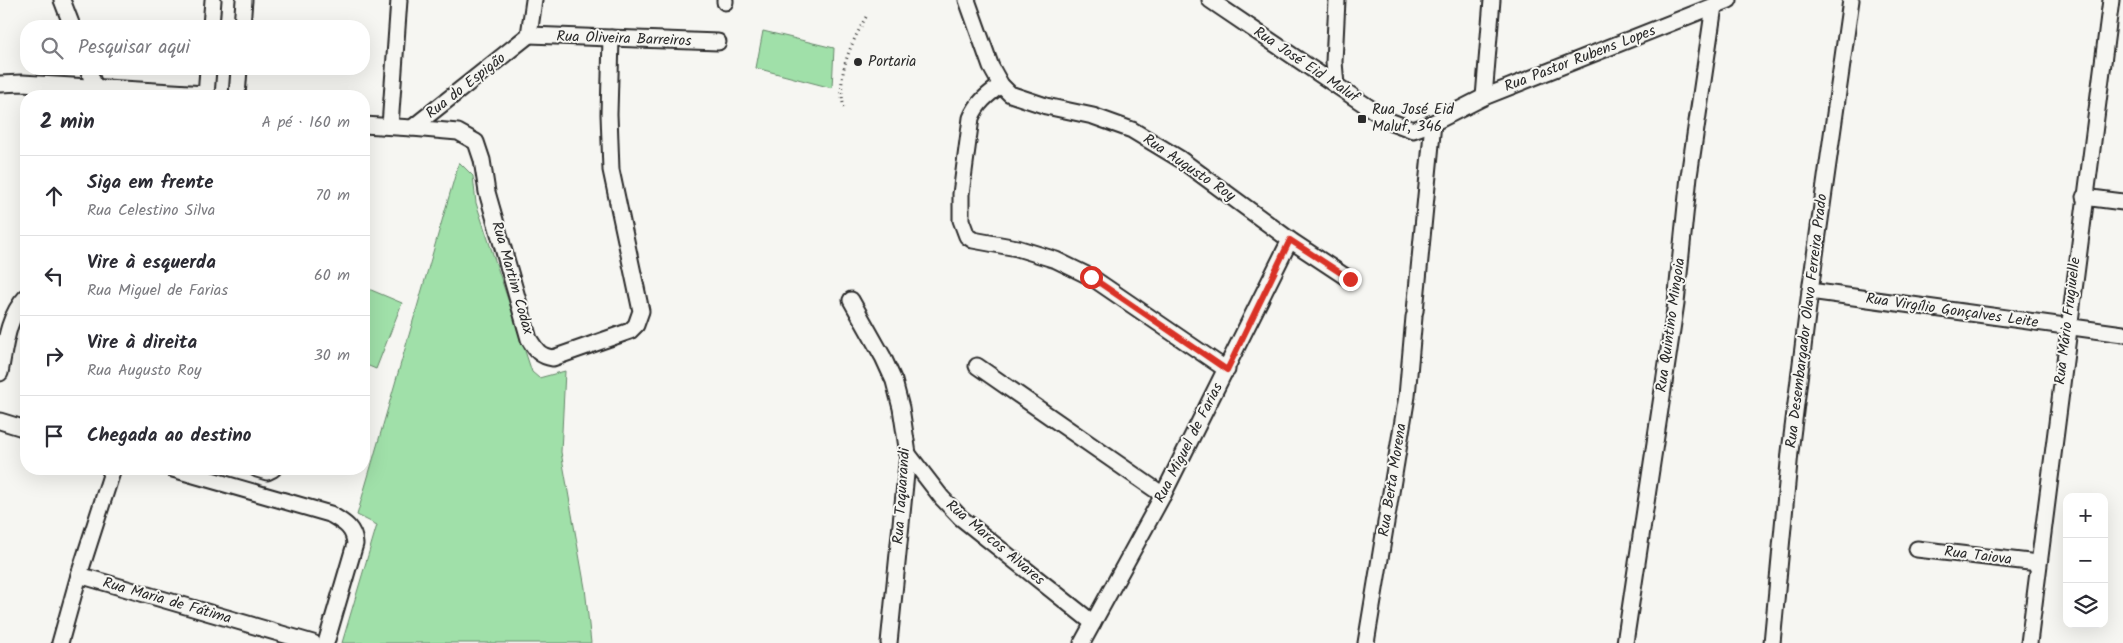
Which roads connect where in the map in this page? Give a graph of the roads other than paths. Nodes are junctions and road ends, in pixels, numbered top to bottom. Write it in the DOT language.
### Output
graph roads {
  1 [pos="62,0"];
  2 [pos="214,0"];
  3 [pos="244,0"];
  4 [pos="400,0"];
  5 [pos="534,0"];
  6 [pos="967,0"];
  7 [pos="1210,0"];
  8 [pos="1337,0"];
  9 [pos="1492,0"];
  10 [pos="1730,0"];
  11 [pos="1852,0"];
  12 [pos="2111,0"];
  13 [pos="1697,6"];
  14 [pos="1714,6"];
  15 [pos="70,20"];
  16 [pos="212,20"];
  17 [pos="242,20"];
  18 [pos="529,35"];
  19 [pos="611,38"];
  20 [pos="718,42"];
  21 [pos="90,75"];
  22 [pos="208,75"];
  23 [pos="239,75"];
  24 [pos="22,83"];
  25 [pos="0,84"];
  26 [pos="1336,85"];
  27 [pos="95,87"];
  28 [pos="1006,89"];
  29 [pos="26,90"];
  30 [pos="137,90"];
  31 [pos="206,90"];
  32 [pos="237,90"];
  33 [pos="1484,97"];
  34 [pos="1433,123"];
  35 [pos="370,125"];
  36 [pos="390,126"];
  37 [pos="412,128"];
  38 [pos="2084,197"];
  39 [pos="2123,202"];
  40 [pos="1290,240"];
  41 [pos="1350,279"];
  42 [pos="1810,291"];
  43 [pos="851,300"];
  44 [pos="20,304"];
  45 [pos="2068,327"];
  46 [pos="2123,334"];
  47 [pos="977,366"];
  48 [pos="1227,370"];
  49 [pos="0,373"];
  50 [pos="0,421"];
  51 [pos="20,427"];
  52 [pos="908,454"];
  53 [pos="112,475"];
  54 [pos="194,475"];
  55 [pos="1163,495"];
  56 [pos="1917,549"];
  57 [pos="2038,563"];
  58 [pos="79,575"];
  59 [pos="1093,623"];
  60 [pos="60,643"];
  61 [pos="312,643"];
  62 [pos="326,643"];
  63 [pos="889,643"];
  64 [pos="1082,643"];
  65 [pos="1366,643"];
  66 [pos="1625,643"];
  67 [pos="1772,643"];
  68 [pos="2028,643"];
  1 -- 15 [label="street"];
  2 -- 16 [label="street"];
  3 -- 17 [label="street"];
  4 -- 36 [label="street"];
  5 -- 18 [label="street"];
  6 -- 28 [label="street"];
  7 -- 26 [label="street, Rua José Eid Maluf"];
  8 -- 26 [label="street"];
  9 -- 33 [label="street"];
  10 -- 14 [label="street, Rua Pastor Rubens Lopes"];
  11 -- 42 [label="street, Rua Desembargador Olavo Ferreira Prado"];
  12 -- 38 [label="street, Rua Mário Frugiuelle"];
  13 -- 14 [label="street, Rua Pastor Rubens Lopes"];
  13 -- 33 [label="street, Rua Pastor Rubens Lopes"];
  14 -- 66 [label="street, Rua Quintino Mingoia"];
  18 -- 19 [label="street, Rua Oliveira Barreiros"];
  18 -- 37 [label="street, Rua do Espigão"];
  19 -- 20 [label="street, Rua Oliveira Barreiros"];
  19 -- 37 [label="street, Rua Martim Codax"];
  21 -- 27 [label="street"];
  22 -- 31 [label="street"];
  23 -- 32 [label="street"];
  24 -- 25 [label="street"];
  24 -- 27 [label="street"];
  24 -- 29 [label="street"];
  26 -- 34 [label="street, Rua José Eid Maluf"];
  27 -- 30 [label="street"];
  28 -- 40 [label="street, Rua Augusto Roy"];
  28 -- 48 [label="street"];
  33 -- 34 [label="street, Rua Pastor Rubens Lopes"];
  34 -- 65 [label="street, Rua Berta Morena"];
  35 -- 36 [label="street, Rua do Espigão"];
  36 -- 37 [label="street, Rua do Espigão"];
  38 -- 39 [label="street"];
  38 -- 45 [label="street, Rua Mário Frugiuelle"];
  40 -- 41 [label="street, Rua Augusto Roy"];
  40 -- 48 [label="street, Rua Miguel de Farias"];
  42 -- 45 [label="street, Rua Virgílio Gonçalves Leite"];
  42 -- 67 [label="street, Rua Desembargador Olavo Ferreira Prado"];
  43 -- 52 [label="street, Rua Taquarandi"];
  44 -- 49 [label="street"];
  45 -- 46 [label="street, Rua Virgílio Gonçalves Leite"];
  45 -- 57 [label="street, Rua Mário Frugiuelle"];
  47 -- 55 [label="street"];
  48 -- 55 [label="street, Rua Miguel de Farias"];
  50 -- 51 [label="street"];
  52 -- 59 [label="street, Rua Marcos Alvares"];
  52 -- 63 [label="street, Rua Taquarandi"];
  53 -- 58 [label="street"];
  54 -- 62 [label="street"];
  55 -- 59 [label="street, Rua Miguel de Farias"];
  56 -- 57 [label="street, Rua Taiova"];
  57 -- 68 [label="street, Rua Mário Frugiuelle"];
  58 -- 60 [label="street"];
  58 -- 61 [label="street, Rua Maria de Fátima"];
  59 -- 64 [label="street, Rua Miguel de Farias"];
}
